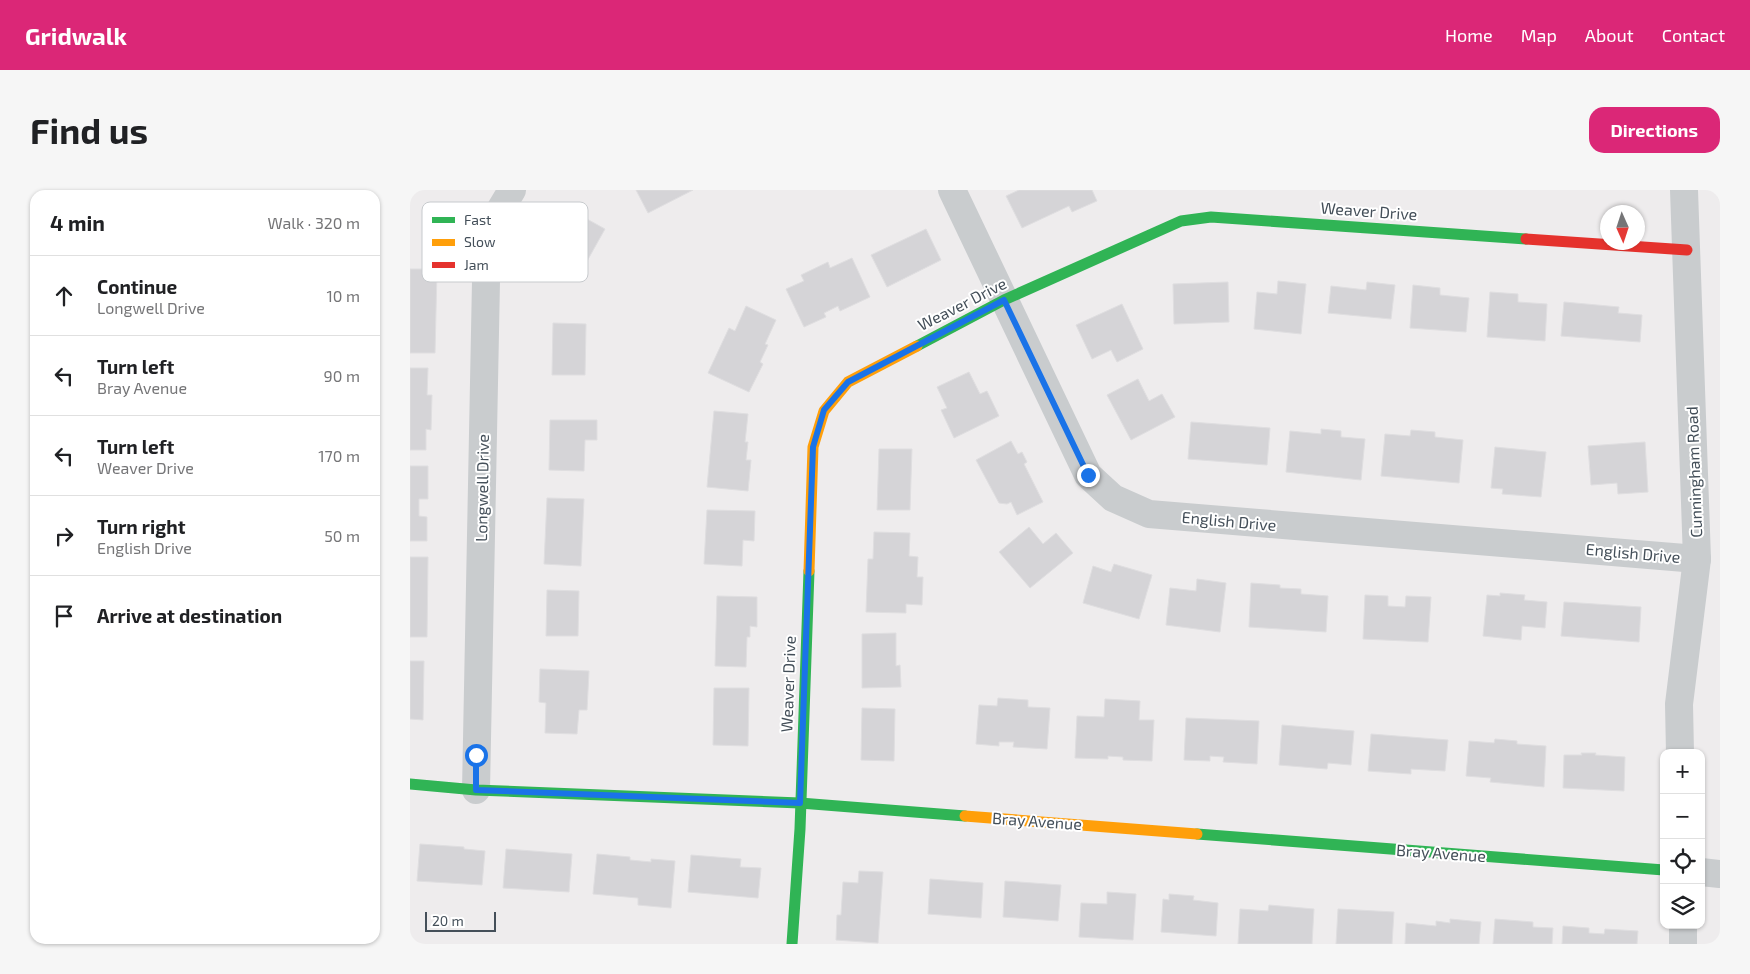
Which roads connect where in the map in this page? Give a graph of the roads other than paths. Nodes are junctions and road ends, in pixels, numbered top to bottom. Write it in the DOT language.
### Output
graph roads {
  1 [pos="512,190"];
  2 [pos="952,190"];
  3 [pos="1684,190"];
  4 [pos="505,202"];
  5 [pos="1687,250"];
  6 [pos="486,282"];
  7 [pos="1004,300"];
  8 [pos="1697,559"];
  9 [pos="1680,749"];
  10 [pos="410,784"];
  11 [pos="476,790"];
  12 [pos="800,803"];
  13 [pos="1660,870"];
  14 [pos="1705,872"];
  15 [pos="1720,874"];
  16 [pos="1683,929"];
  17 [pos="792,944"];
  18 [pos="1683,944"];
  1 -- 4 [label="street, Longwell Drive"];
  2 -- 7 [label="street, English Drive"];
  3 -- 5 [label="street, Cunningham Road"];
  5 -- 7 [label="street, Weaver Drive"];
  5 -- 8 [label="street, Cunningham Road"];
  6 -- 11 [label="street, Longwell Drive"];
  7 -- 8 [label="street, English Drive"];
  7 -- 12 [label="street, Weaver Drive"];
  8 -- 9 [label="street, Cunningham Road"];
  10 -- 11 [label="street, Bray Avenue"];
  11 -- 12 [label="street, Bray Avenue"];
  12 -- 13 [label="street, Bray Avenue"];
  12 -- 17 [label="street, Weaver Drive"];
  14 -- 15 [label="street"];
  16 -- 18 [label="street"];
}
